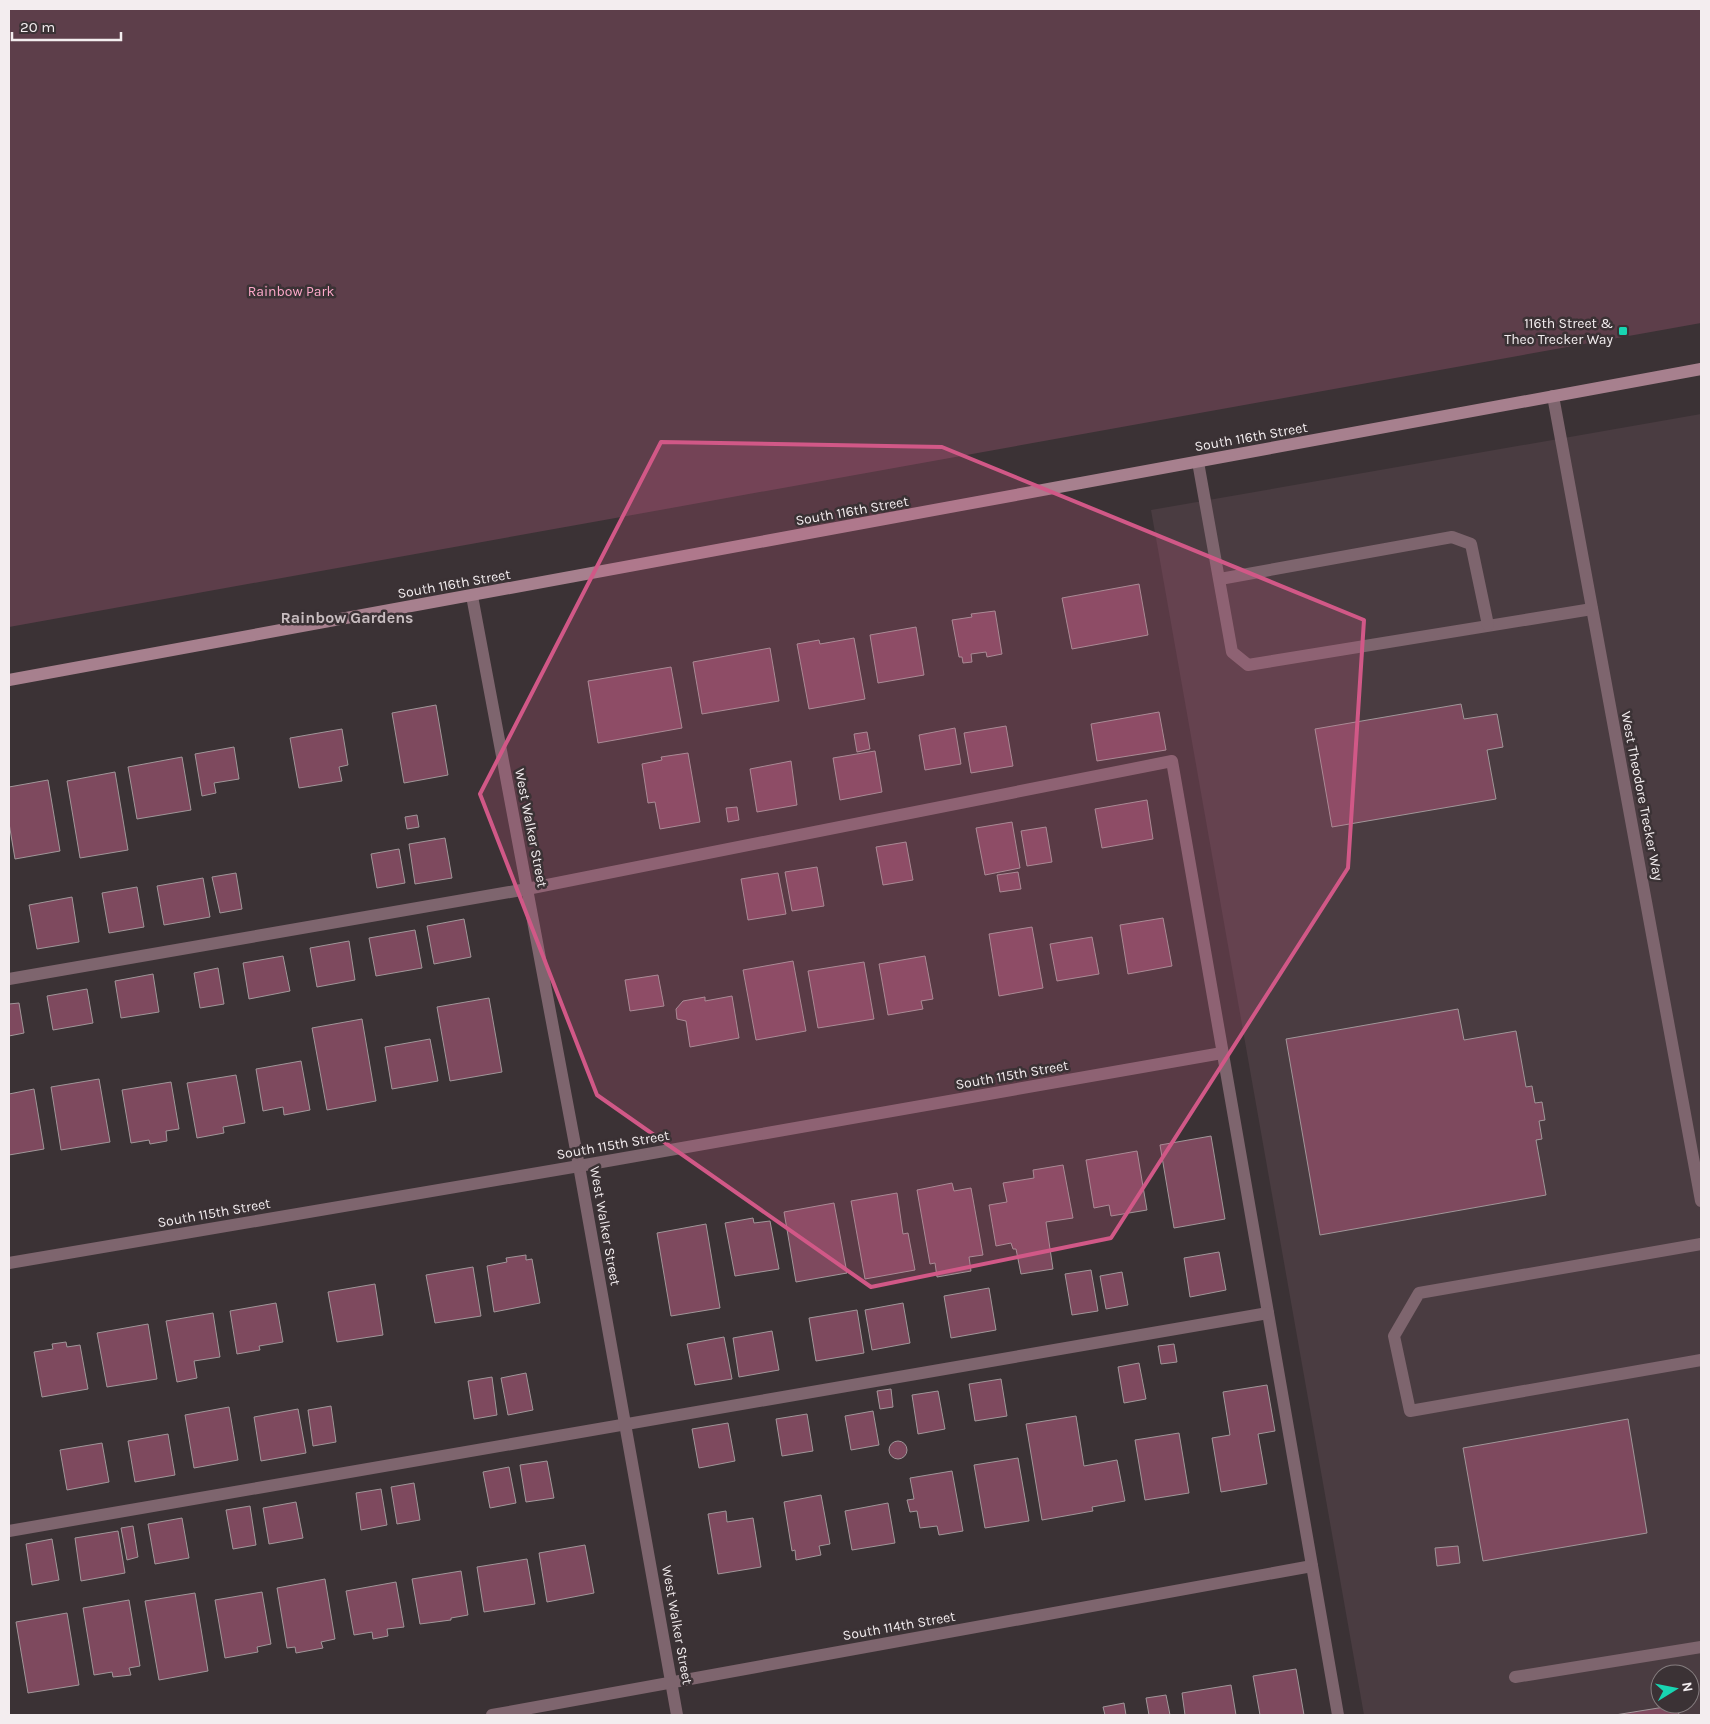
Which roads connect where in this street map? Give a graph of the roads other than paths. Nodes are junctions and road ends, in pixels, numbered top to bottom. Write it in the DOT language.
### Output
graph roads {
  1 [pos="1701,369"];
  2 [pos="1553,396"];
  3 [pos="1198,462"];
  4 [pos="1220,579"];
  5 [pos="472,596"];
  6 [pos="1592,609"];
  7 [pos="1488,626"];
  8 [pos="9,680"];
  9 [pos="527,889"];
  10 [pos="9,979"];
  11 [pos="1222,1053"];
  12 [pos="579,1166"];
  13 [pos="1701,1201"];
  14 [pos="1701,1244"];
  15 [pos="9,1263"];
  16 [pos="1268,1313"];
  17 [pos="1701,1360"];
  18 [pos="626,1426"];
  19 [pos="9,1532"];
  20 [pos="1312,1566"];
  21 [pos="1701,1647"];
  22 [pos="1514,1677"];
  23 [pos="672,1683"];
  24 [pos="492,1715"];
  25 [pos="678,1715"];
  26 [pos="1338,1715"];
  1 -- 2 [label="street, South 116th Street"];
  2 -- 3 [label="street, South 116th Street"];
  2 -- 6 [label="street, West Theodore Trecker Way"];
  3 -- 4 [label="street"];
  3 -- 5 [label="street, South 116th Street"];
  4 -- 7 [label="street"];
  4 -- 7 [label="street"];
  5 -- 8 [label="street, South 116th Street"];
  5 -- 9 [label="street, West Walker Street"];
  6 -- 7 [label="street"];
  6 -- 13 [label="street, West Theodore Trecker Way"];
  9 -- 10 [label="street"];
  9 -- 11 [label="street"];
  9 -- 12 [label="street, West Walker Street"];
  11 -- 12 [label="street, South 115th Street"];
  11 -- 16 [label="street"];
  12 -- 15 [label="street, South 115th Street"];
  12 -- 18 [label="street, West Walker Street"];
  14 -- 17 [label="street"];
  16 -- 18 [label="street"];
  16 -- 20 [label="street"];
  18 -- 19 [label="street"];
  18 -- 23 [label="street, West Walker Street"];
  20 -- 23 [label="street, South 114th Street"];
  20 -- 26 [label="street"];
  21 -- 22 [label="street"];
  23 -- 24 [label="street, South 114th Street"];
  23 -- 25 [label="street, West Walker Street"];
}
